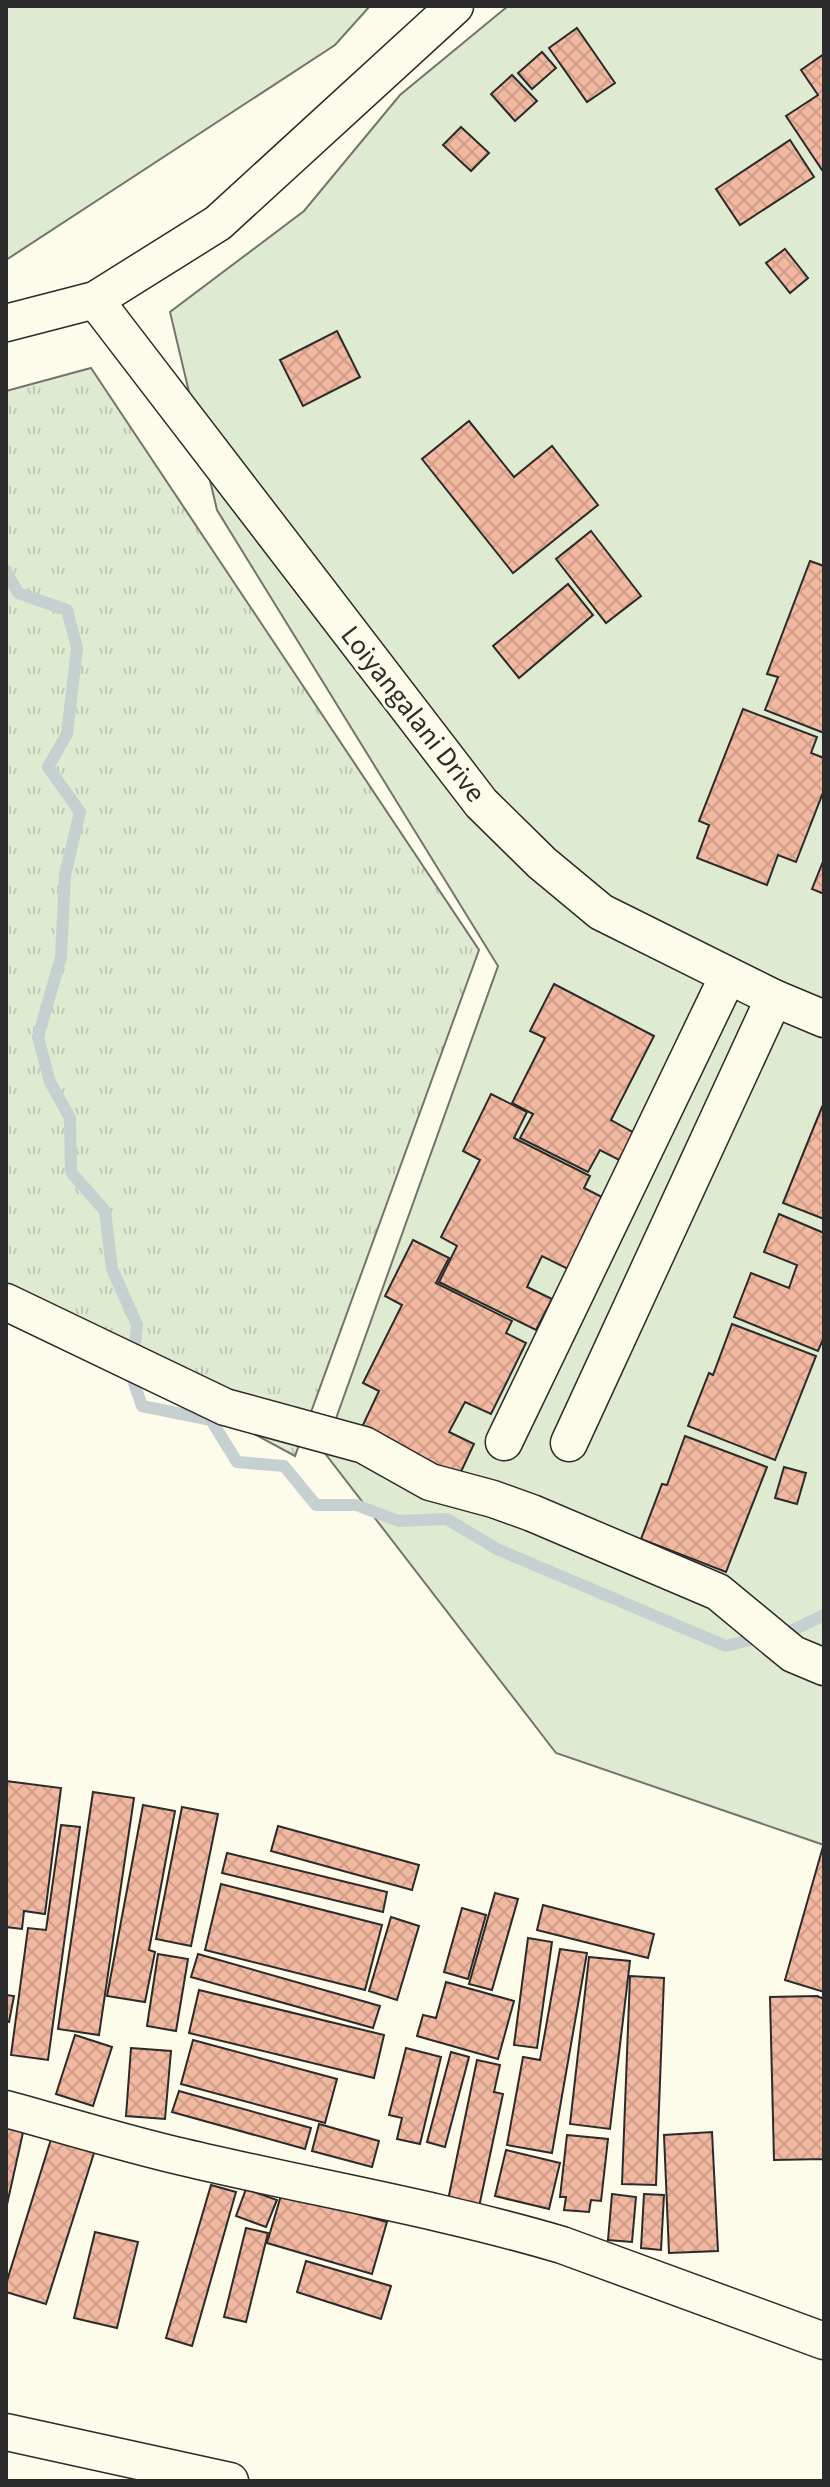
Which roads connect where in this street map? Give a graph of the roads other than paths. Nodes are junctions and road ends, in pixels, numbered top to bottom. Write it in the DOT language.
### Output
graph roads {
  1 [pos="455,6"];
  2 [pos="95,300"];
  3 [pos="6,323"];
  4 [pos="728,976"];
  5 [pos="774,998"];
  6 [pos="824,1019"];
  7 [pos="6,1302"];
  8 [pos="504,1442"];
  9 [pos="569,1443"];
  10 [pos="824,1667"];
  11 [pos="6,2109"];
  12 [pos="824,2341"];
  13 [pos="6,2432"];
  14 [pos="230,2481"];
  1 -- 2 [label="street"];
  2 -- 3 [label="street"];
  2 -- 4 [label="street, Loiyangalani Drive"];
  4 -- 5 [label="street, Loiyangalani Drive"];
  4 -- 8 [label="street"];
  5 -- 6 [label="street, Loiyangalani Drive"];
  5 -- 9 [label="street"];
  7 -- 10 [label="street"];
  11 -- 12 [label="street"];
  13 -- 14 [label="street"];
}
